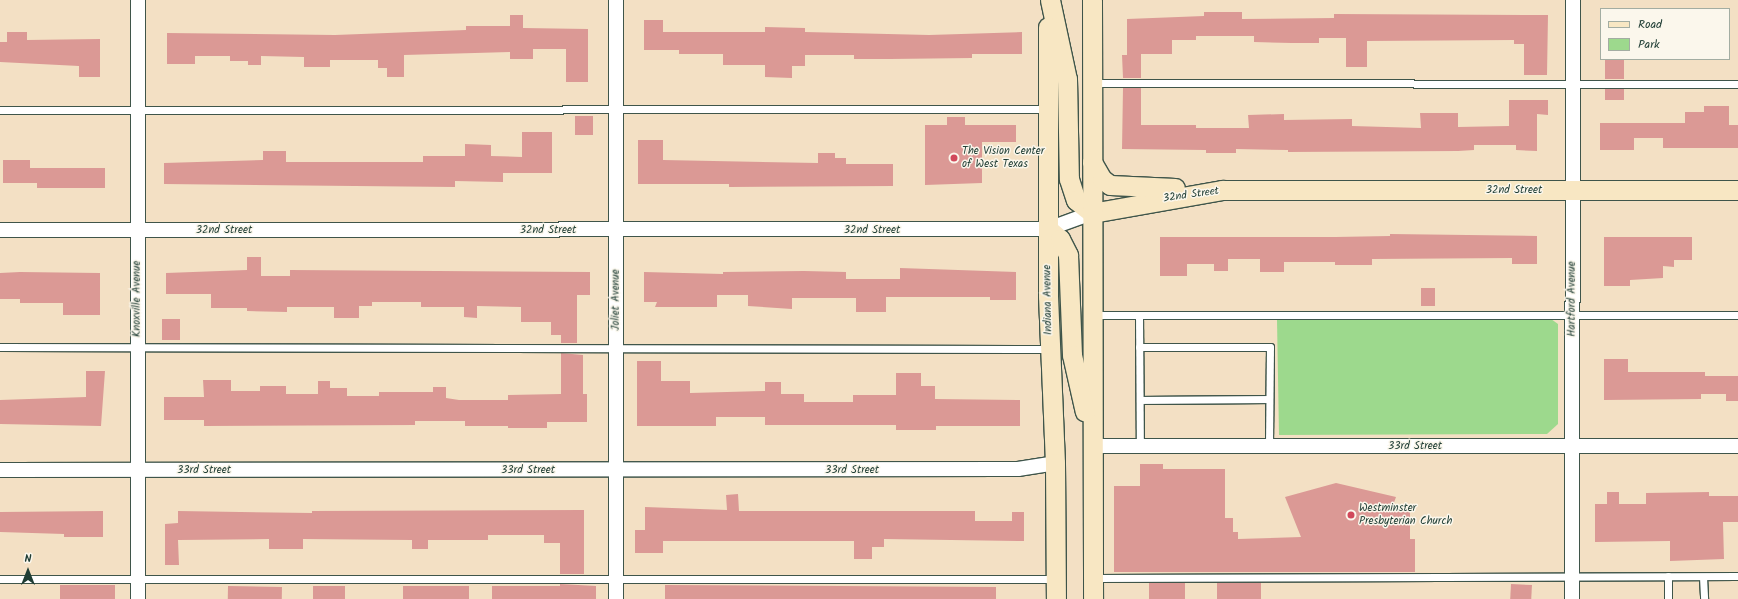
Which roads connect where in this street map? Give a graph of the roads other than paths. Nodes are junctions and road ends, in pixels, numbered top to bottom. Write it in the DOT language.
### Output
graph roads {
  1 [pos="138,0"];
  2 [pos="616,0"];
  3 [pos="1049,0"];
  4 [pos="1092,0"];
  5 [pos="1573,0"];
  6 [pos="1093,83"];
  7 [pos="1573,84"];
  8 [pos="1738,84"];
  9 [pos="1048,109"];
  10 [pos="0,110"];
  11 [pos="138,110"];
  12 [pos="616,110"];
  13 [pos="1092,162"];
  14 [pos="1222,190"];
  15 [pos="1572,190"];
  16 [pos="1738,190"];
  17 [pos="1092,213"];
  18 [pos="0,230"];
  19 [pos="138,230"];
  20 [pos="616,230"];
  21 [pos="1048,230"];
  22 [pos="1093,315"];
  23 [pos="1139,315"];
  24 [pos="1572,315"];
  25 [pos="1738,315"];
  26 [pos="138,347"];
  27 [pos="1139,347"];
  28 [pos="0,348"];
  29 [pos="616,348"];
  30 [pos="1049,349"];
  31 [pos="1269,399"];
  32 [pos="1140,400"];
  33 [pos="1093,446"];
  34 [pos="1140,446"];
  35 [pos="1269,446"];
  36 [pos="1572,446"];
  37 [pos="1738,446"];
  38 [pos="1055,463"];
  39 [pos="0,470"];
  40 [pos="138,470"];
  41 [pos="616,470"];
  42 [pos="1572,576"];
  43 [pos="1668,576"];
  44 [pos="1738,576"];
  45 [pos="1703,577"];
  46 [pos="1093,578"];
  47 [pos="0,579"];
  48 [pos="138,579"];
  49 [pos="1056,579"];
  50 [pos="616,580"];
  51 [pos="138,599"];
  52 [pos="616,599"];
  53 [pos="1056,599"];
  54 [pos="1093,599"];
  55 [pos="1572,599"];
  56 [pos="1668,599"];
  57 [pos="1704,599"];
  1 -- 11 [label="street, Knoxville Avenue"];
  2 -- 12 [label="street, Joliet Avenue"];
  3 -- 9 [label="main road, Indiana Avenue"];
  3 -- 17 [label="main road"];
  4 -- 6 [label="main road"];
  5 -- 7 [label="street, Hartford Avenue"];
  6 -- 7 [label="lane"];
  6 -- 13 [label="main road"];
  7 -- 8 [label="lane"];
  7 -- 15 [label="street, Hartford Avenue"];
  9 -- 12 [label="lane"];
  9 -- 21 [label="main road, Indiana Avenue"];
  10 -- 11 [label="lane"];
  11 -- 12 [label="lane"];
  11 -- 19 [label="street, Knoxville Avenue"];
  12 -- 20 [label="street, Joliet Avenue"];
  13 -- 14 [label="main road"];
  13 -- 17 [label="main road"];
  14 -- 15 [label="main road, 32nd Street"];
  14 -- 17 [label="main road, 32nd Street"];
  15 -- 16 [label="main road, 32nd Street"];
  15 -- 24 [label="street, Hartford Avenue"];
  17 -- 21 [label="street, 32nd Street"];
  17 -- 22 [label="main road"];
  18 -- 19 [label="street, 32nd Street"];
  19 -- 20 [label="street, 32nd Street"];
  19 -- 26 [label="street, Knoxville Avenue"];
  20 -- 21 [label="street, 32nd Street"];
  20 -- 29 [label="street, Joliet Avenue"];
  21 -- 30 [label="main road, Indiana Avenue"];
  21 -- 33 [label="main road"];
  22 -- 23 [label="lane"];
  22 -- 33 [label="main road"];
  23 -- 24 [label="lane"];
  23 -- 27 [label="lane"];
  24 -- 25 [label="lane"];
  24 -- 36 [label="street, Hartford Avenue"];
  26 -- 28 [label="lane"];
  26 -- 29 [label="lane"];
  26 -- 40 [label="street, Knoxville Avenue"];
  27 -- 31 [label="lane"];
  27 -- 32 [label="lane"];
  29 -- 30 [label="lane"];
  29 -- 41 [label="street, Joliet Avenue"];
  30 -- 38 [label="main road, Indiana Avenue"];
  31 -- 32 [label="lane"];
  31 -- 35 [label="lane"];
  32 -- 34 [label="lane"];
  33 -- 34 [label="street, 33rd Street"];
  33 -- 46 [label="main road"];
  34 -- 35 [label="street, 33rd Street"];
  35 -- 36 [label="street, 33rd Street"];
  36 -- 37 [label="street, 33rd Street"];
  36 -- 42 [label="street, Hartford Avenue"];
  38 -- 41 [label="street, 33rd Street"];
  38 -- 49 [label="main road, Indiana Avenue"];
  39 -- 40 [label="street, 33rd Street"];
  40 -- 41 [label="street, 33rd Street"];
  40 -- 48 [label="street, Knoxville Avenue"];
  41 -- 50 [label="street, Joliet Avenue"];
  42 -- 43 [label="lane"];
  42 -- 46 [label="lane"];
  42 -- 55 [label="street, Hartford Avenue"];
  43 -- 45 [label="lane"];
  43 -- 56 [label="lane"];
  44 -- 45 [label="lane"];
  45 -- 57 [label="lane"];
  46 -- 54 [label="main road"];
  47 -- 48 [label="lane"];
  48 -- 50 [label="lane"];
  48 -- 51 [label="street, Knoxville Avenue"];
  49 -- 50 [label="lane"];
  49 -- 53 [label="main road, Indiana Avenue"];
  50 -- 52 [label="street, Joliet Avenue"];
}
